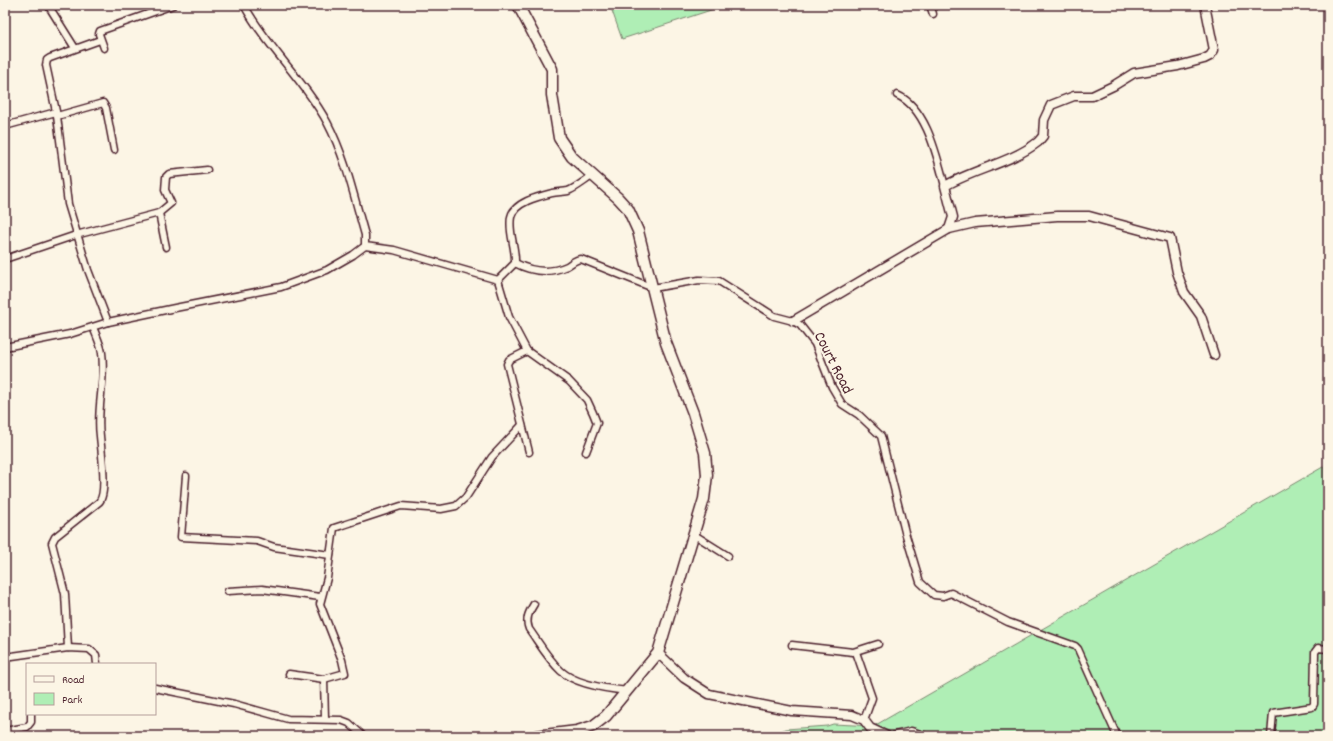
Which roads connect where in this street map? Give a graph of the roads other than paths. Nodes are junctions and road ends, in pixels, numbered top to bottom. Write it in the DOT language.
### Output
graph roads {
  1 [pos="48,5"];
  2 [pos="173,5"];
  3 [pos="244,5"];
  4 [pos="518,5"];
  5 [pos="930,5"];
  6 [pos="1205,5"];
  7 [pos="933,14"];
  8 [pos="100,40"];
  9 [pos="75,48"];
  10 [pos="104,48"];
  11 [pos="897,95"];
  12 [pos="56,114"];
  13 [pos="5,126"];
  14 [pos="114,150"];
  15 [pos="206,170"];
  16 [pos="592,176"];
  17 [pos="945,186"];
  18 [pos="159,212"];
  19 [pos="949,229"];
  20 [pos="76,235"];
  21 [pos="365,246"];
  22 [pos="166,247"];
  23 [pos="5,259"];
  24 [pos="515,263"];
  25 [pos="498,280"];
  26 [pos="653,288"];
  27 [pos="793,321"];
  28 [pos="108,322"];
  29 [pos="93,327"];
  30 [pos="5,347"];
  31 [pos="527,351"];
  32 [pos="1214,355"];
  33 [pos="522,425"];
  34 [pos="529,452"];
  35 [pos="586,452"];
  36 [pos="186,476"];
  37 [pos="693,534"];
  38 [pos="330,555"];
  39 [pos="728,556"];
  40 [pos="228,591"];
  41 [pos="320,597"];
  42 [pos="534,604"];
  43 [pos="878,644"];
  44 [pos="792,645"];
  45 [pos="68,648"];
  46 [pos="1328,649"];
  47 [pos="856,652"];
  48 [pos="658,653"];
  49 [pos="5,657"];
  50 [pos="98,663"];
  51 [pos="289,674"];
  52 [pos="324,679"];
  53 [pos="156,688"];
  54 [pos="628,691"];
  55 [pos="31,715"];
  56 [pos="325,718"];
  57 [pos="864,720"];
  58 [pos="5,731"];
  59 [pos="363,736"];
  60 [pos="536,736"];
  61 [pos="887,736"];
  62 [pos="895,736"];
  63 [pos="923,736"];
  64 [pos="1117,736"];
  65 [pos="1271,736"];
  1 -- 9 [label="street"];
  2 -- 8 [label="street"];
  3 -- 21 [label="street"];
  4 -- 16 [label="highway"];
  5 -- 7 [label="street"];
  6 -- 17 [label="street"];
  8 -- 9 [label="street"];
  8 -- 10 [label="street"];
  9 -- 12 [label="street"];
  11 -- 17 [label="street"];
  12 -- 13 [label="street"];
  12 -- 14 [label="street"];
  12 -- 20 [label="street"];
  15 -- 18 [label="street"];
  16 -- 24 [label="street"];
  16 -- 26 [label="highway"];
  17 -- 19 [label="street"];
  18 -- 20 [label="street"];
  18 -- 22 [label="street"];
  19 -- 27 [label="street"];
  19 -- 32 [label="street"];
  20 -- 23 [label="street"];
  20 -- 28 [label="street"];
  21 -- 25 [label="street"];
  21 -- 28 [label="street"];
  24 -- 25 [label="street"];
  24 -- 26 [label="street"];
  25 -- 31 [label="street"];
  26 -- 27 [label="street, Court Road"];
  26 -- 37 [label="highway"];
  27 -- 64 [label="street, Court Road"];
  28 -- 29 [label="street"];
  29 -- 30 [label="street"];
  29 -- 45 [label="street"];
  31 -- 33 [label="street"];
  31 -- 35 [label="street"];
  33 -- 34 [label="street"];
  33 -- 38 [label="street"];
  36 -- 38 [label="street"];
  37 -- 39 [label="street"];
  37 -- 48 [label="highway"];
  38 -- 41 [label="street"];
  40 -- 41 [label="street"];
  41 -- 52 [label="street"];
  42 -- 54 [label="street"];
  43 -- 47 [label="street"];
  44 -- 47 [label="street"];
  45 -- 49 [label="street"];
  45 -- 50 [label="street"];
  46 -- 65 [label="street"];
  47 -- 57 [label="street"];
  48 -- 54 [label="highway"];
  48 -- 57 [label="street"];
  51 -- 52 [label="street"];
  52 -- 56 [label="street"];
  53 -- 56 [label="street"];
  54 -- 60 [label="highway"];
  55 -- 58 [label="street"];
  56 -- 59 [label="street"];
  57 -- 61 [label="street"];
  62 -- 63 [label="street"];
}
